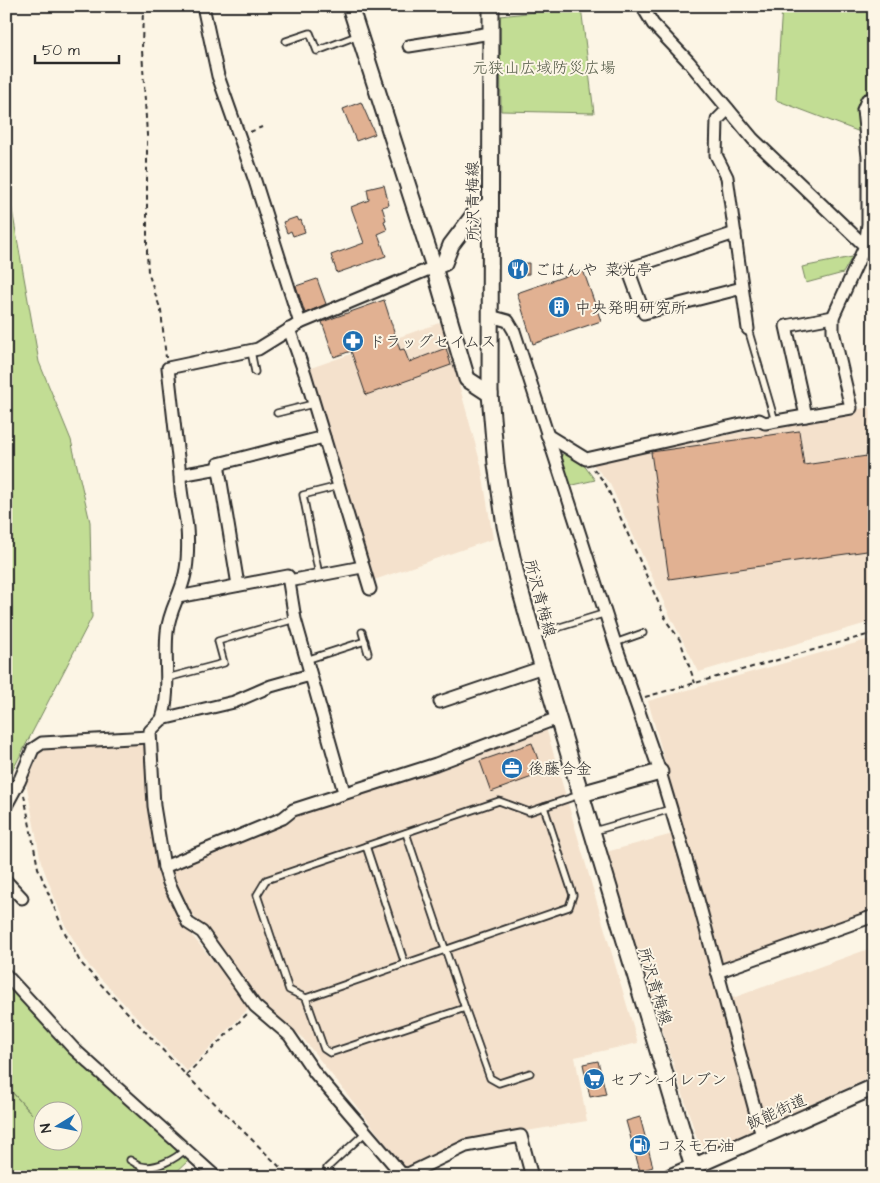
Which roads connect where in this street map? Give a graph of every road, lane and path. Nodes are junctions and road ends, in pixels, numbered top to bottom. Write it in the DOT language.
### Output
graph roads {
  1 [pos="143,6"];
  2 [pos="202,6"];
  3 [pos="350,6"];
  4 [pos="491,6"];
  5 [pos="642,6"];
  6 [pos="490,33"];
  7 [pos="359,35"];
  8 [pos="286,41"];
  9 [pos="409,46"];
  10 [pos="874,99"];
  11 [pos="728,109"];
  12 [pos="490,204"];
  13 [pos="871,224"];
  14 [pos="735,232"];
  15 [pos="865,246"];
  16 [pos="874,258"];
  17 [pos="434,267"];
  18 [pos="742,288"];
  19 [pos="490,316"];
  20 [pos="833,317"];
  21 [pos="300,323"];
  22 [pos="289,329"];
  23 [pos="748,329"];
  24 [pos="251,351"];
  25 [pos="168,368"];
  26 [pos="255,372"];
  27 [pos="490,394"];
  28 [pos="313,404"];
  29 [pos="277,413"];
  30 [pos="806,416"];
  31 [pos="775,421"];
  32 [pos="547,435"];
  33 [pos="324,437"];
  34 [pos="586,459"];
  35 [pos="219,468"];
  36 [pos="180,475"];
  37 [pos="338,486"];
  38 [pos="362,567"];
  39 [pos="320,575"];
  40 [pos="289,581"];
  41 [pos="238,585"];
  42 [pos="370,589"];
  43 [pos="178,597"];
  44 [pos="606,613"];
  45 [pos="296,620"];
  46 [pos="362,632"];
  47 [pos="643,633"];
  48 [pos="874,633"];
  49 [pos="533,635"];
  50 [pos="365,641"];
  51 [pos="615,642"];
  52 [pos="368,653"];
  53 [pos="306,660"];
  54 [pos="543,668"];
  55 [pos="310,675"];
  56 [pos="167,678"];
  57 [pos="696,683"];
  58 [pos="636,700"];
  59 [pos="440,702"];
  60 [pos="558,718"];
  61 [pos="162,719"];
  62 [pos="149,737"];
  63 [pos="660,772"];
  64 [pos="19,783"];
  65 [pos="344,792"];
  66 [pos="581,794"];
  67 [pos="6,806"];
  68 [pos="544,807"];
  69 [pos="671,809"];
  70 [pos="591,831"];
  71 [pos="406,833"];
  72 [pos="366,846"];
  73 [pos="164,867"];
  74 [pos="6,881"];
  75 [pos="22,898"];
  76 [pos="874,916"];
  77 [pos="445,949"];
  78 [pos="405,964"];
  79 [pos="717,972"];
  80 [pos="6,974"];
  81 [pos="306,998"];
  82 [pos="255,1006"];
  83 [pos="465,1008"];
  84 [pos="530,1072"];
  85 [pos="186,1075"];
  86 [pos="874,1088"];
  87 [pos="366,1132"];
  88 [pos="762,1136"];
  89 [pos="185,1150"];
  90 [pos="130,1160"];
  91 [pos="694,1172"];
  92 [pos="216,1177"];
  93 [pos="290,1177"];
  94 [pos="334,1177"];
  95 [pos="532,1177"];
  96 [pos="670,1177"];
  1 -- 25 [label="path"];
  2 -- 21 [label="street"];
  3 -- 7 [label="main road"];
  4 -- 6 [label="main road, 所沢青梅線"];
  5 -- 11 [label="street"];
  6 -- 9 [label="street"];
  6 -- 12 [label="main road, 所沢青梅線"];
  7 -- 8 [label="lane"];
  7 -- 17 [label="main road"];
  10 -- 13 [label="street"];
  11 -- 14 [label="street"];
  11 -- 15 [label="street"];
  12 -- 17 [label="main road"];
  12 -- 19 [label="main road, 所沢青梅線"];
  13 -- 15 [label="street"];
  14 -- 18 [label="street"];
  14 -- 18 [label="street"];
  15 -- 16 [label="street"];
  15 -- 20 [label="street"];
  17 -- 21 [label="street"];
  17 -- 27 [label="main road"];
  18 -- 23 [label="street"];
  19 -- 27 [label="main road, 所沢青梅線"];
  19 -- 32 [label="street"];
  20 -- 30 [label="street"];
  20 -- 30 [label="street"];
  21 -- 22 [label="street"];
  22 -- 24 [label="street"];
  22 -- 28 [label="street"];
  23 -- 31 [label="lane"];
  24 -- 25 [label="street"];
  24 -- 26 [label="lane"];
  25 -- 36 [label="street"];
  27 -- 49 [label="main road, 所沢青梅線"];
  28 -- 29 [label="lane"];
  28 -- 33 [label="street"];
  30 -- 31 [label="street"];
  31 -- 34 [label="street"];
  32 -- 34 [label="street"];
  32 -- 44 [label="street"];
  33 -- 35 [label="street"];
  33 -- 37 [label="street"];
  34 -- 57 [label="path"];
  35 -- 36 [label="street"];
  35 -- 41 [label="street"];
  36 -- 43 [label="street"];
  37 -- 38 [label="street"];
  37 -- 39 [label="lane"];
  38 -- 39 [label="street"];
  38 -- 42 [label="street"];
  39 -- 40 [label="street"];
  40 -- 41 [label="street"];
  40 -- 45 [label="street"];
  41 -- 43 [label="street"];
  43 -- 56 [label="street"];
  44 -- 49 [label="lane"];
  44 -- 51 [label="street"];
  45 -- 53 [label="street"];
  45 -- 56 [label="lane"];
  46 -- 50 [label="lane"];
  47 -- 51 [label="lane"];
  48 -- 57 [label="path"];
  49 -- 54 [label="main road, 所沢青梅線"];
  50 -- 52 [label="lane"];
  50 -- 53 [label="lane"];
  51 -- 58 [label="street"];
  53 -- 55 [label="street"];
  54 -- 59 [label="street"];
  54 -- 60 [label="main road, 所沢青梅線"];
  55 -- 61 [label="street"];
  55 -- 65 [label="street"];
  56 -- 61 [label="street"];
  57 -- 58 [label="path"];
  58 -- 63 [label="street"];
  60 -- 65 [label="street"];
  60 -- 66 [label="main road, 所沢青梅線"];
  61 -- 62 [label="street"];
  62 -- 64 [label="street"];
  62 -- 73 [label="street"];
  63 -- 66 [label="main road"];
  63 -- 69 [label="street"];
  64 -- 67 [label="street"];
  64 -- 85 [label="path"];
  65 -- 73 [label="street"];
  66 -- 68 [label="lane"];
  66 -- 70 [label="main road, 所沢青梅線"];
  68 -- 71 [label="lane"];
  68 -- 77 [label="lane"];
  69 -- 70 [label="lane"];
  69 -- 79 [label="street"];
  70 -- 91 [label="main road, 所沢青梅線"];
  71 -- 72 [label="lane"];
  71 -- 77 [label="lane"];
  72 -- 78 [label="lane"];
  72 -- 81 [label="lane"];
  73 -- 82 [label="street"];
  74 -- 75 [label="street"];
  76 -- 79 [label="street"];
  77 -- 78 [label="lane"];
  77 -- 83 [label="lane"];
  78 -- 81 [label="lane"];
  79 -- 88 [label="street"];
  80 -- 89 [label="street"];
  81 -- 83 [label="lane"];
  82 -- 85 [label="path"];
  82 -- 87 [label="street"];
  83 -- 84 [label="lane"];
  85 -- 93 [label="path"];
  86 -- 88 [label="main road, 飯能街道"];
  87 -- 94 [label="lane"];
  87 -- 95 [label="street"];
  88 -- 91 [label="main road, 飯能街道"];
  89 -- 90 [label="lane"];
  89 -- 92 [label="street"];
  91 -- 96 [label="main road, 飯能街道"];
}
